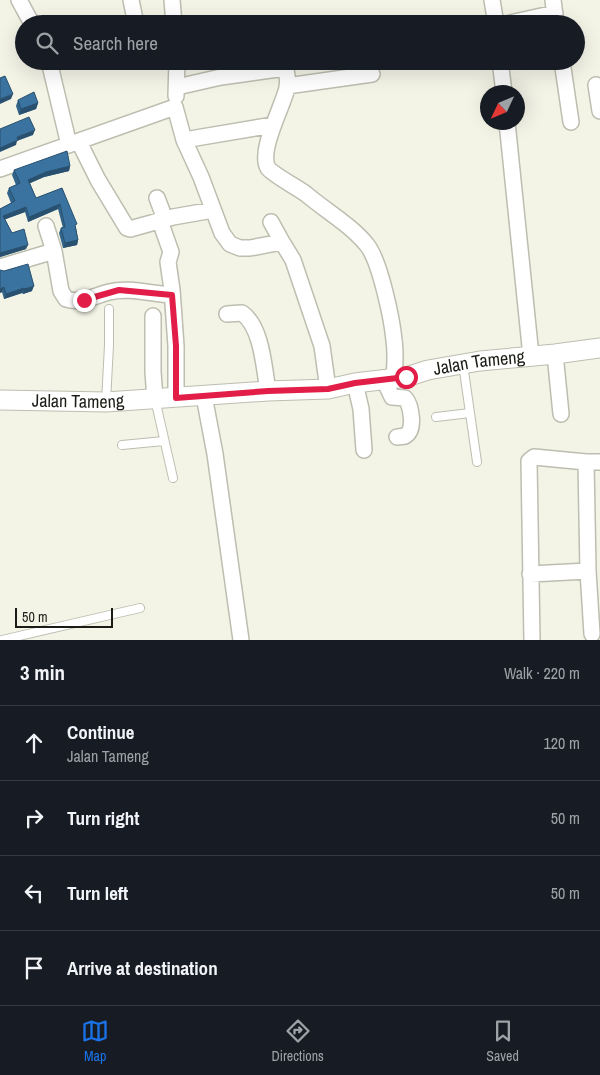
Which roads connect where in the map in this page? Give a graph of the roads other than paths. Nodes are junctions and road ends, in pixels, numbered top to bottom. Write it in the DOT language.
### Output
graph roads {
  1 [pos="19,0"];
  2 [pos="131,0"];
  3 [pos="172,0"];
  4 [pos="492,0"];
  5 [pos="555,12"];
  6 [pos="27,15"];
  7 [pos="134,15"];
  8 [pos="173,15"];
  9 [pos="494,15"];
  10 [pos="543,15"];
  11 [pos="52,70"];
  12 [pos="177,70"];
  13 [pos="255,70"];
  14 [pos="285,70"];
  15 [pos="501,70"];
  16 [pos="563,70"];
  17 [pos="372,74"];
  18 [pos="503,85"];
  19 [pos="596,85"];
  20 [pos="287,86"];
  21 [pos="177,87"];
  22 [pos="175,107"];
  23 [pos="600,111"];
  24 [pos="571,122"];
  25 [pos="272,125"];
  26 [pos="508,130"];
  27 [pos="184,140"];
  28 [pos="74,143"];
  29 [pos="0,169"];
  30 [pos="157,198"];
  31 [pos="213,210"];
  32 [pos="162,220"];
  33 [pos="271,222"];
  34 [pos="46,226"];
  35 [pos="282,242"];
  36 [pos="54,251"];
  37 [pos="0,267"];
  38 [pos="172,295"];
  39 [pos="109,308"];
  40 [pos="227,314"];
  41 [pos="153,316"];
  42 [pos="600,348"];
  43 [pos="555,354"];
  44 [pos="531,356"];
  45 [pos="463,364"];
  46 [pos="389,379"];
  47 [pos="355,383"];
  48 [pos="328,389"];
  49 [pos="268,391"];
  50 [pos="204,396"];
  51 [pos="176,398"];
  52 [pos="155,399"];
  53 [pos="0,400"];
  54 [pos="106,402"];
  55 [pos="470,413"];
  56 [pos="561,414"];
  57 [pos="436,417"];
  58 [pos="397,437"];
  59 [pos="164,441"];
  60 [pos="122,445"];
  61 [pos="364,450"];
  62 [pos="477,462"];
  63 [pos="593,462"];
  64 [pos="173,478"];
  65 [pos="588,572"];
  66 [pos="530,574"];
  67 [pos="140,608"];
  68 [pos="592,634"];
  69 [pos="2,640"];
  70 [pos="241,640"];
  71 [pos="532,640"];
  1 -- 6 [label="street"];
  2 -- 7 [label="street"];
  3 -- 8 [label="street"];
  4 -- 9 [label="street"];
  5 -- 10 [label="street"];
  11 -- 28 [label="street"];
  12 -- 21 [label="street"];
  13 -- 21 [label="street"];
  14 -- 20 [label="street"];
  15 -- 18 [label="street"];
  16 -- 24 [label="street"];
  17 -- 20 [label="street"];
  19 -- 23 [label="street"];
  20 -- 25 [label="street"];
  21 -- 22 [label="street"];
  22 -- 27 [label="street"];
  22 -- 28 [label="street"];
  25 -- 27 [label="street"];
  25 -- 46 [label="street"];
  26 -- 44 [label="street"];
  27 -- 31 [label="street"];
  28 -- 29 [label="street"];
  28 -- 32 [label="street"];
  30 -- 32 [label="street"];
  31 -- 32 [label="street"];
  31 -- 35 [label="street"];
  32 -- 38 [label="street"];
  33 -- 35 [label="street"];
  34 -- 36 [label="street"];
  35 -- 48 [label="street"];
  36 -- 37 [label="street"];
  36 -- 38 [label="street"];
  38 -- 51 [label="street"];
  39 -- 54 [label="lane"];
  40 -- 49 [label="street"];
  41 -- 52 [label="street"];
  42 -- 43 [label="street, Jalan Tameng"];
  43 -- 44 [label="street, Jalan Tameng"];
  43 -- 56 [label="street"];
  44 -- 45 [label="street, Jalan Tameng"];
  45 -- 46 [label="street, Jalan Tameng"];
  45 -- 55 [label="lane"];
  46 -- 47 [label="street, Jalan Tameng"];
  46 -- 58 [label="street"];
  47 -- 48 [label="street, Jalan Tameng"];
  47 -- 61 [label="street"];
  48 -- 49 [label="street, Jalan Tameng"];
  49 -- 50 [label="street, Jalan Tameng"];
  50 -- 51 [label="street, Jalan Tameng"];
  50 -- 70 [label="street"];
  51 -- 52 [label="street, Jalan Tameng"];
  52 -- 54 [label="street, Jalan Tameng"];
  52 -- 59 [label="lane"];
  53 -- 54 [label="street, Jalan Tameng"];
  55 -- 57 [label="lane"];
  55 -- 62 [label="lane"];
  59 -- 60 [label="lane"];
  59 -- 64 [label="lane"];
  63 -- 65 [label="street"];
  63 -- 66 [label="street"];
  65 -- 66 [label="street"];
  65 -- 68 [label="street"];
  66 -- 71 [label="street"];
  67 -- 69 [label="lane"];
}
